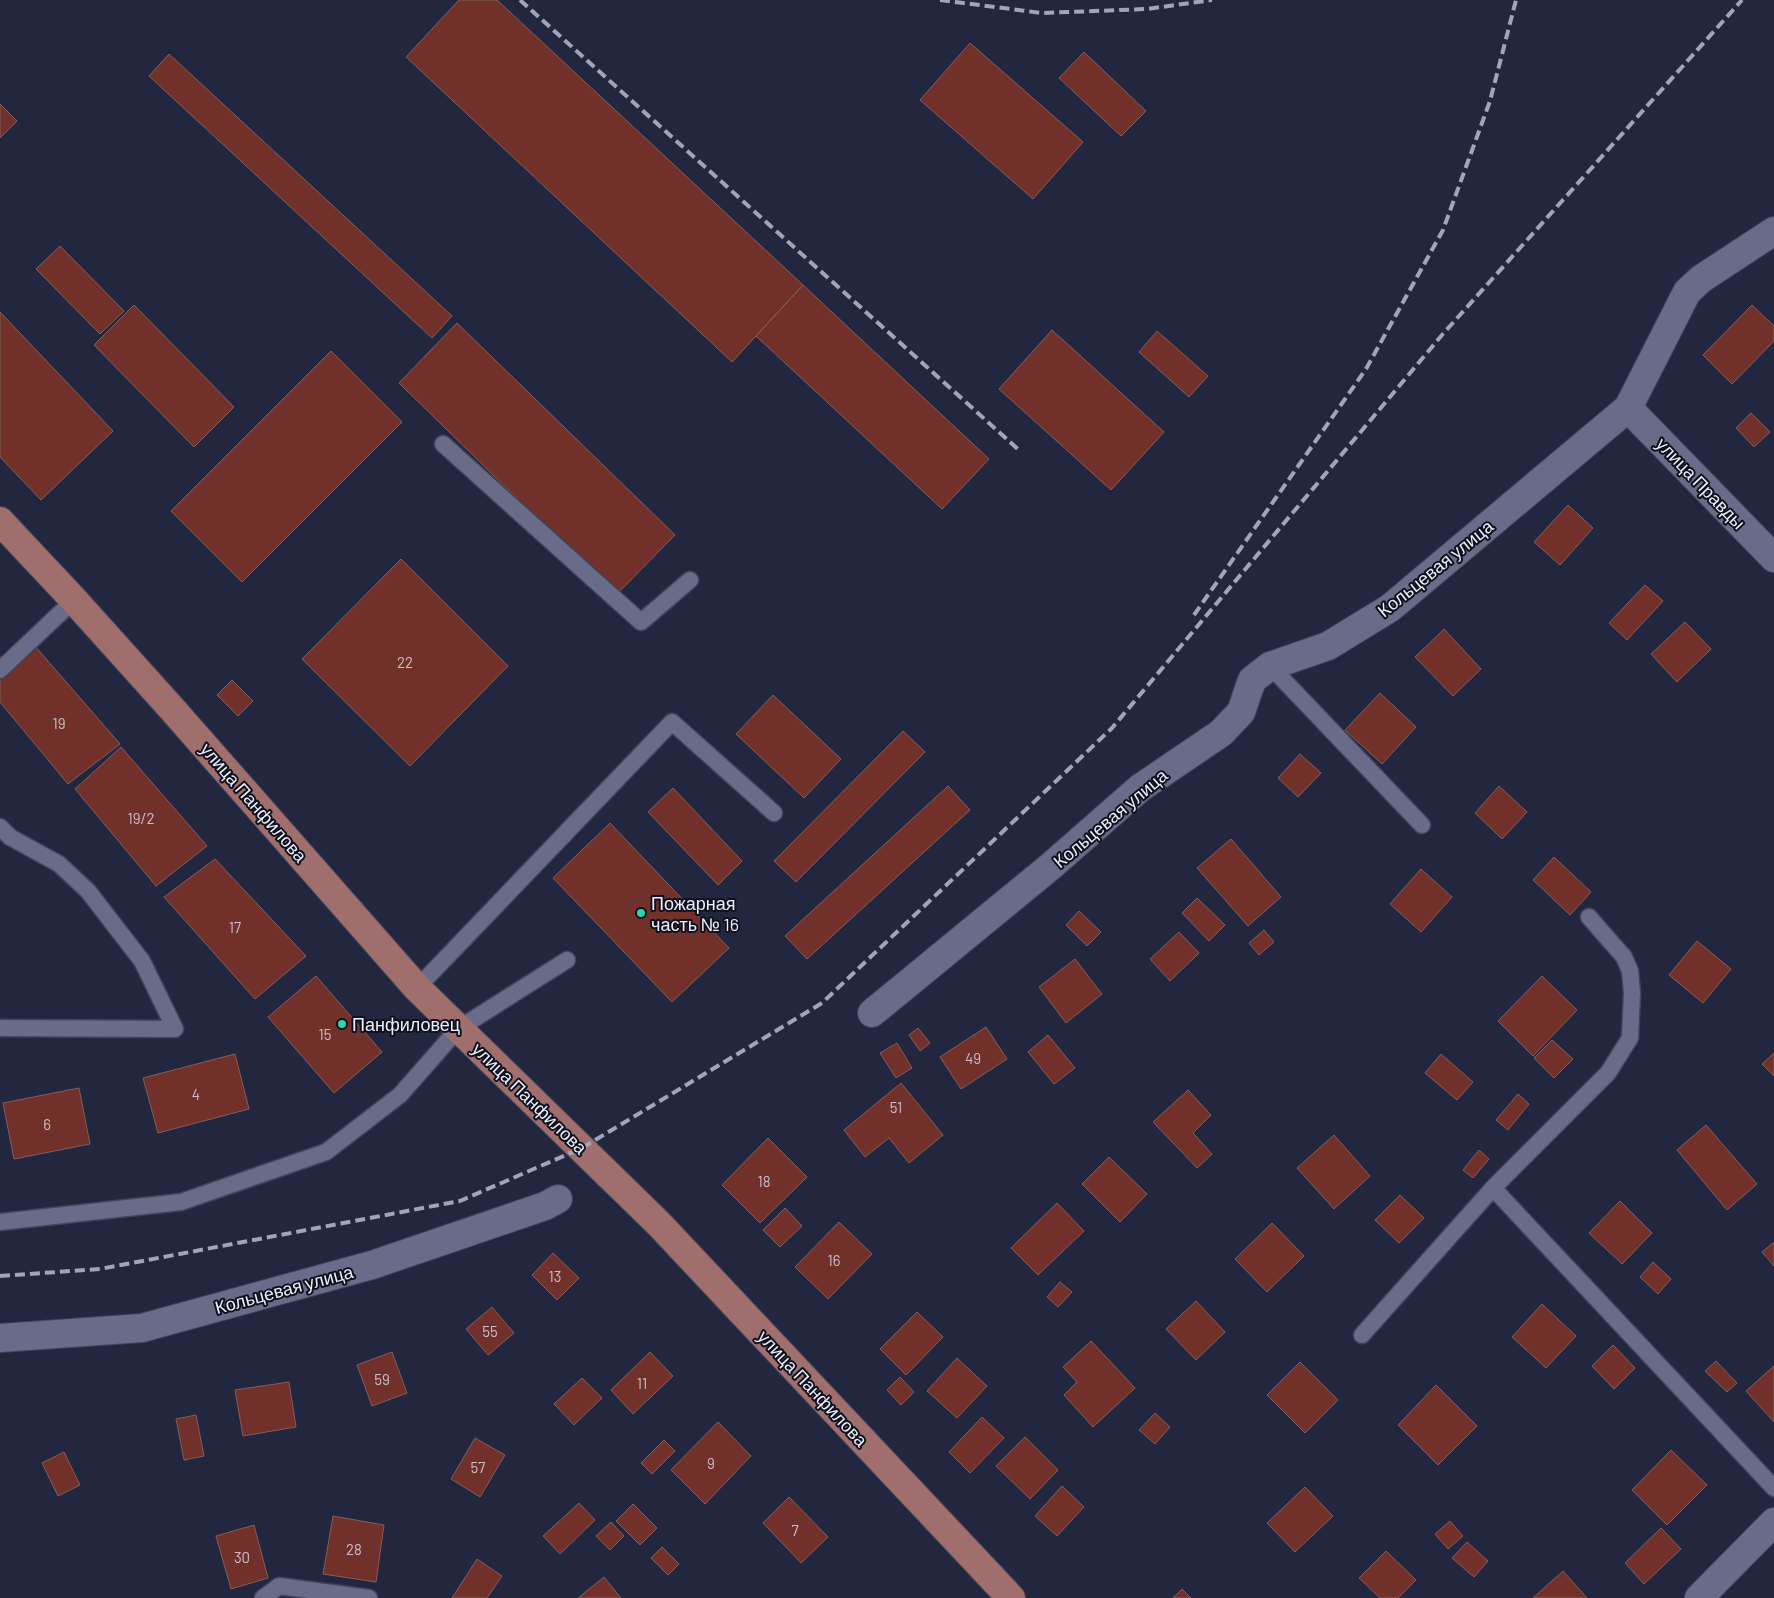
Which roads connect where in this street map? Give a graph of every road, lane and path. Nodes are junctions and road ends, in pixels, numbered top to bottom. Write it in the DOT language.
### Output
graph roads {
  1 [pos="1774,231"];
  2 [pos="1628,408"];
  3 [pos="443,444"];
  4 [pos="0,521"];
  5 [pos="1774,558"];
  6 [pos="690,580"];
  7 [pos="74,600"];
  8 [pos="1270,666"];
  9 [pos="0,670"];
  10 [pos="774,813"];
  11 [pos="1422,825"];
  12 [pos="0,827"];
  13 [pos="1589,917"];
  14 [pos="567,960"];
  15 [pos="417,988"];
  16 [pos="872,1013"];
  17 [pos="0,1028"];
  18 [pos="458,1029"];
  19 [pos="1493,1188"];
  20 [pos="558,1199"];
  21 [pos="0,1222"];
  22 [pos="1362,1335"];
  23 [pos="0,1338"];
  24 [pos="1774,1488"];
  25 [pos="1774,1522"];
  26 [pos="262,1598"];
  27 [pos="369,1598"];
  28 [pos="1011,1598"];
  29 [pos="1699,1598"];
  1 -- 2 [label="street, Кольцевая улица"];
  2 -- 5 [label="street, улица Правды"];
  2 -- 8 [label="street, Кольцевая улица"];
  3 -- 6 [label="lane"];
  4 -- 7 [label="main road, улица Панфилова"];
  7 -- 9 [label="lane"];
  7 -- 15 [label="main road, улица Панфилова"];
  8 -- 11 [label="lane"];
  8 -- 16 [label="street, Кольцевая улица"];
  10 -- 15 [label="lane"];
  12 -- 17 [label="lane"];
  13 -- 19 [label="lane"];
  14 -- 18 [label="lane"];
  15 -- 18 [label="main road, улица Панфилова"];
  18 -- 21 [label="lane"];
  18 -- 28 [label="main road, улица Панфилова"];
  19 -- 22 [label="lane"];
  19 -- 24 [label="lane"];
  20 -- 23 [label="street, Кольцевая улица"];
  25 -- 29 [label="street"];
  26 -- 27 [label="lane"];
}
